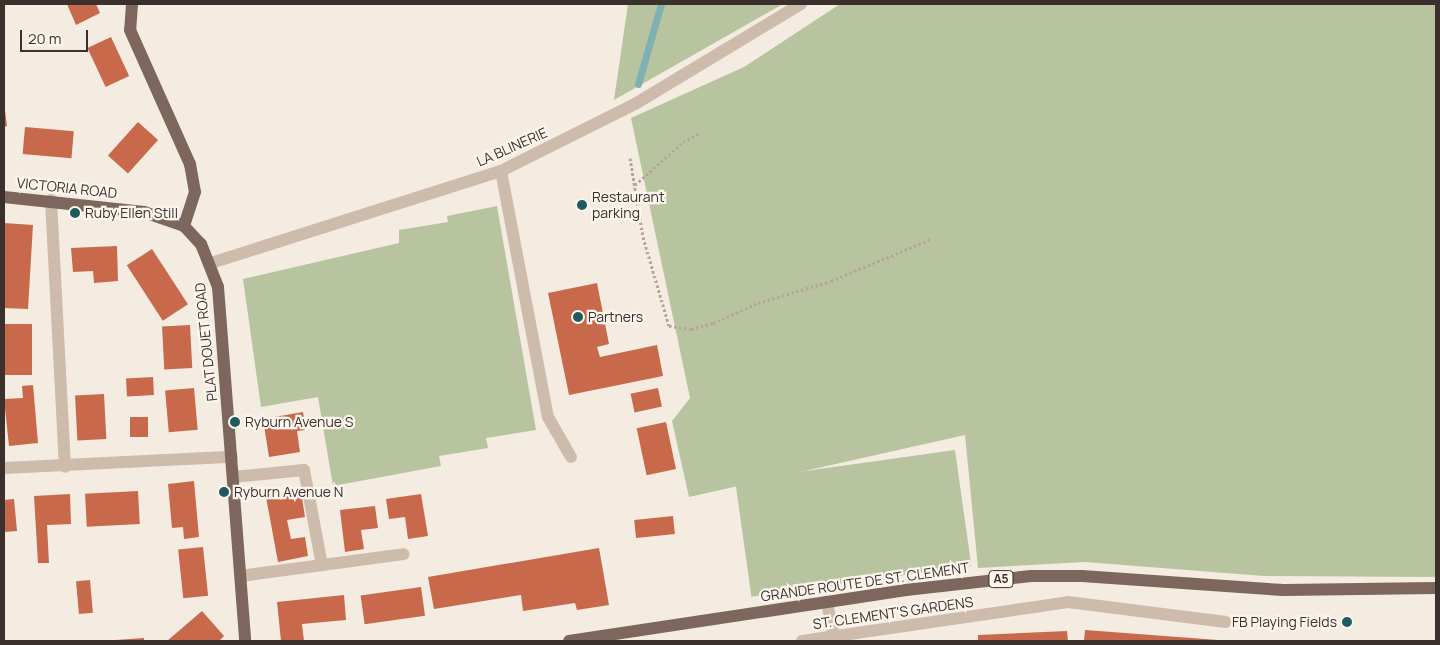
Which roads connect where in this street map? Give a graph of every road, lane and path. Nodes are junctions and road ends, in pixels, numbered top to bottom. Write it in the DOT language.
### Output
graph roads {
  1 [pos="132,4"];
  2 [pos="801,4"];
  3 [pos="700,133"];
  4 [pos="630,158"];
  5 [pos="501,172"];
  6 [pos="635,185"];
  7 [pos="4,197"];
  8 [pos="51,200"];
  9 [pos="184,226"];
  10 [pos="931,238"];
  11 [pos="211,263"];
  12 [pos="232,457"];
  13 [pos="571,457"];
  14 [pos="65,467"];
  15 [pos="4,468"];
  16 [pos="233,476"];
  17 [pos="404,554"];
  18 [pos="322,565"];
  19 [pos="240,576"];
  20 [pos="1436,588"];
  21 [pos="827,602"];
  22 [pos="1226,622"];
  23 [pos="834,637"];
  24 [pos="245,641"];
  25 [pos="569,641"];
  26 [pos="802,641"];
  1 -- 9 [label="main road"];
  2 -- 5 [label="street, LA BLINERIE"];
  3 -- 6 [label="path"];
  4 -- 6 [label="path"];
  5 -- 11 [label="street, LA BLINERIE"];
  5 -- 13 [label="street"];
  6 -- 10 [label="path"];
  7 -- 8 [label="main road, VICTORIA ROAD"];
  8 -- 9 [label="main road, VICTORIA ROAD"];
  8 -- 14 [label="street"];
  9 -- 11 [label="main road, PLAT DOUET ROAD"];
  11 -- 12 [label="main road, PLAT DOUET ROAD"];
  12 -- 14 [label="street"];
  12 -- 16 [label="main road, PLAT DOUET ROAD"];
  14 -- 15 [label="street"];
  16 -- 18 [label="street"];
  16 -- 19 [label="main road, PLAT DOUET ROAD"];
  17 -- 18 [label="street"];
  18 -- 19 [label="street"];
  19 -- 24 [label="main road, PLAT DOUET ROAD"];
  20 -- 21 [label="main road, GRANDE ROUTE DE ST. CLEMENT / A5"];
  21 -- 23 [label="street"];
  21 -- 25 [label="main road, GRANDE ROUTE DE ST. CLEMENT / A5"];
  22 -- 23 [label="street, ST. CLEMENT'S GARDENS"];
  23 -- 26 [label="street, ST. CLEMENT'S GARDENS"];
}
